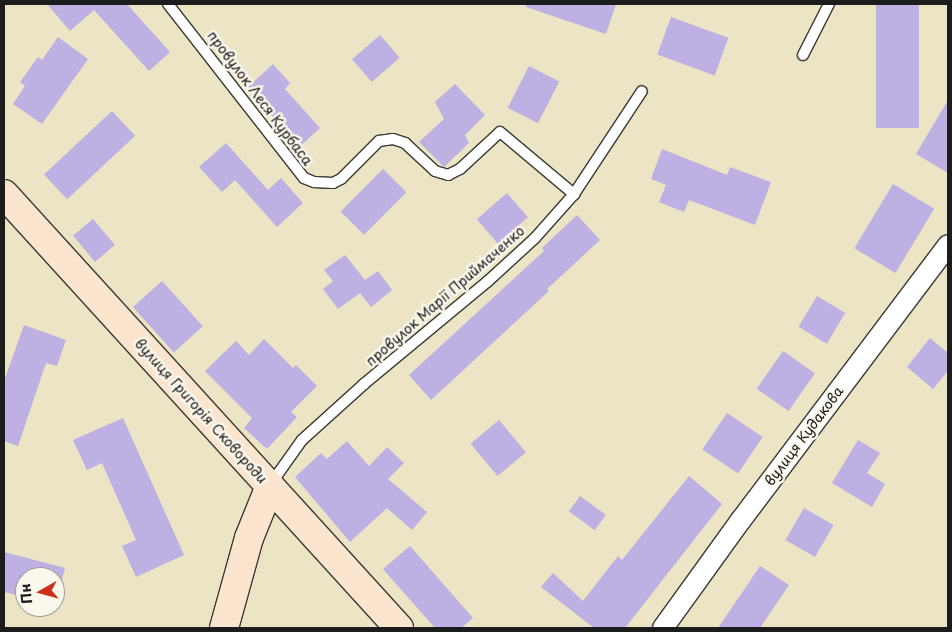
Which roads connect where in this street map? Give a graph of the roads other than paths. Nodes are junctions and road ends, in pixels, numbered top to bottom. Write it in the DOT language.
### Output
graph roads {
  1 [pos="168,4"];
  2 [pos="829,4"];
  3 [pos="803,54"];
  4 [pos="642,91"];
  5 [pos="4,194"];
  6 [pos="574,194"];
  7 [pos="948,245"];
  8 [pos="270,486"];
  9 [pos="224,628"];
  10 [pos="399,628"];
  11 [pos="663,628"];
  1 -- 6 [label="lane, провулок Леся Курбаса"];
  2 -- 3 [label="lane"];
  4 -- 6 [label="lane, провулок Марії Приймаченко"];
  5 -- 8 [label="street, вулиця Григорія Сковороди"];
  6 -- 8 [label="lane, провулок Марії Приймаченко"];
  7 -- 11 [label="street, вулиця Кудакова"];
  8 -- 9 [label="street"];
  8 -- 10 [label="street, вулиця Григорія Сковороди"];
}
